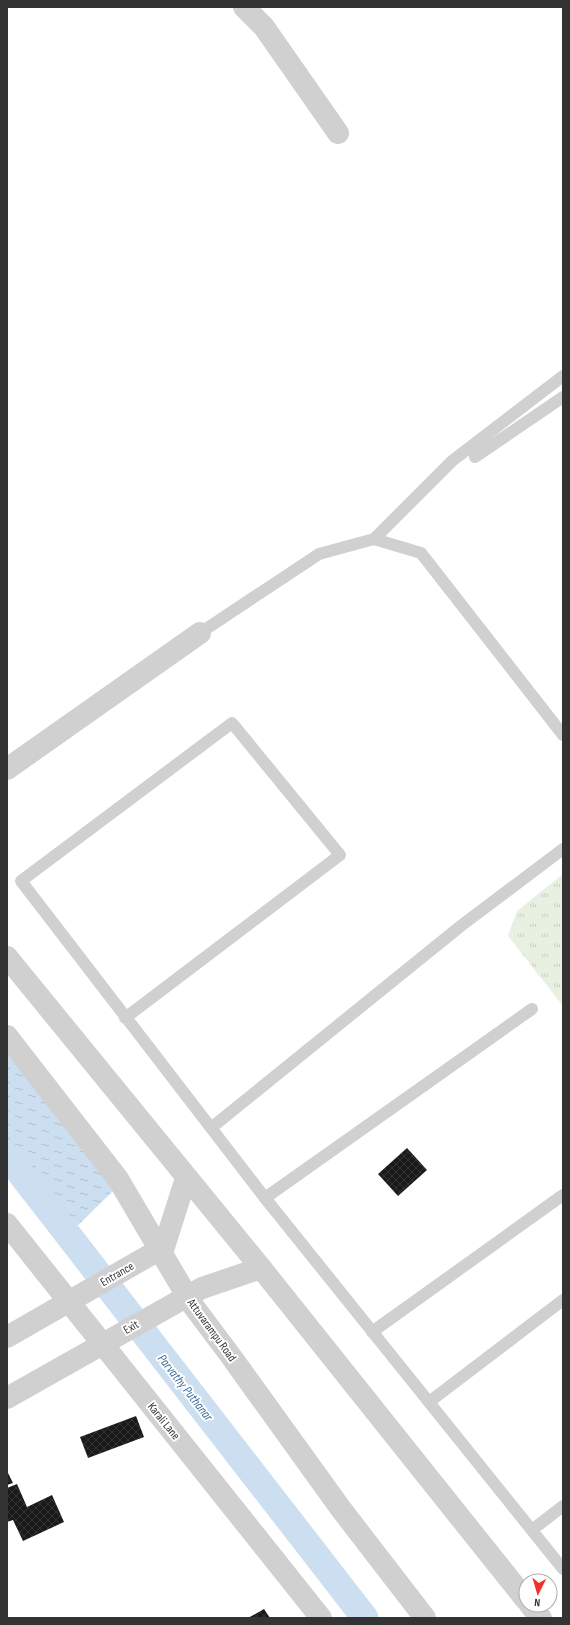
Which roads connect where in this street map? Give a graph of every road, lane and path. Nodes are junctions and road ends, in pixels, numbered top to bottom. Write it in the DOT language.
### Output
graph roads {
  1 [pos="244,7"];
  2 [pos="338,133"];
  3 [pos="563,376"];
  4 [pos="563,398"];
  5 [pos="475,457"];
  6 [pos="374,539"];
  7 [pos="200,633"];
  8 [pos="563,735"];
  9 [pos="7,769"];
  10 [pos="563,849"];
  11 [pos="7,958"];
  12 [pos="532,1009"];
  13 [pos="125,1018"];
  14 [pos="7,1036"];
  15 [pos="211,1128"];
  16 [pos="186,1178"];
  17 [pos="563,1195"];
  18 [pos="265,1198"];
  19 [pos="7,1224"];
  20 [pos="261,1268"];
  21 [pos="563,1300"];
  22 [pos="372,1332"];
  23 [pos="7,1336"];
  24 [pos="7,1398"];
  25 [pos="429,1402"];
  26 [pos="563,1506"];
  27 [pos="532,1530"];
  28 [pos="563,1569"];
  29 [pos="518,1590"];
  30 [pos="322,1618"];
  31 [pos="425,1618"];
  1 -- 2 [label="street"];
  3 -- 6 [label="lane"];
  4 -- 5 [label="lane"];
  6 -- 7 [label="lane"];
  6 -- 8 [label="lane"];
  7 -- 9 [label="street"];
  10 -- 15 [label="lane"];
  11 -- 16 [label="street"];
  12 -- 18 [label="lane"];
  13 -- 13 [label="lane"];
  13 -- 15 [label="lane"];
  14 -- 31 [label="street, Attuvarampu Road"];
  15 -- 18 [label="lane"];
  16 -- 20 [label="street"];
  16 -- 23 [label="street, Entrance, bridge"];
  17 -- 22 [label="lane"];
  18 -- 22 [label="lane"];
  19 -- 30 [label="street, Karali Lane"];
  20 -- 24 [label="street, Exit, bridge"];
  20 -- 29 [label="street"];
  21 -- 25 [label="lane"];
  22 -- 25 [label="lane"];
  25 -- 27 [label="lane"];
  26 -- 27 [label="lane"];
  27 -- 28 [label="lane"];
}
